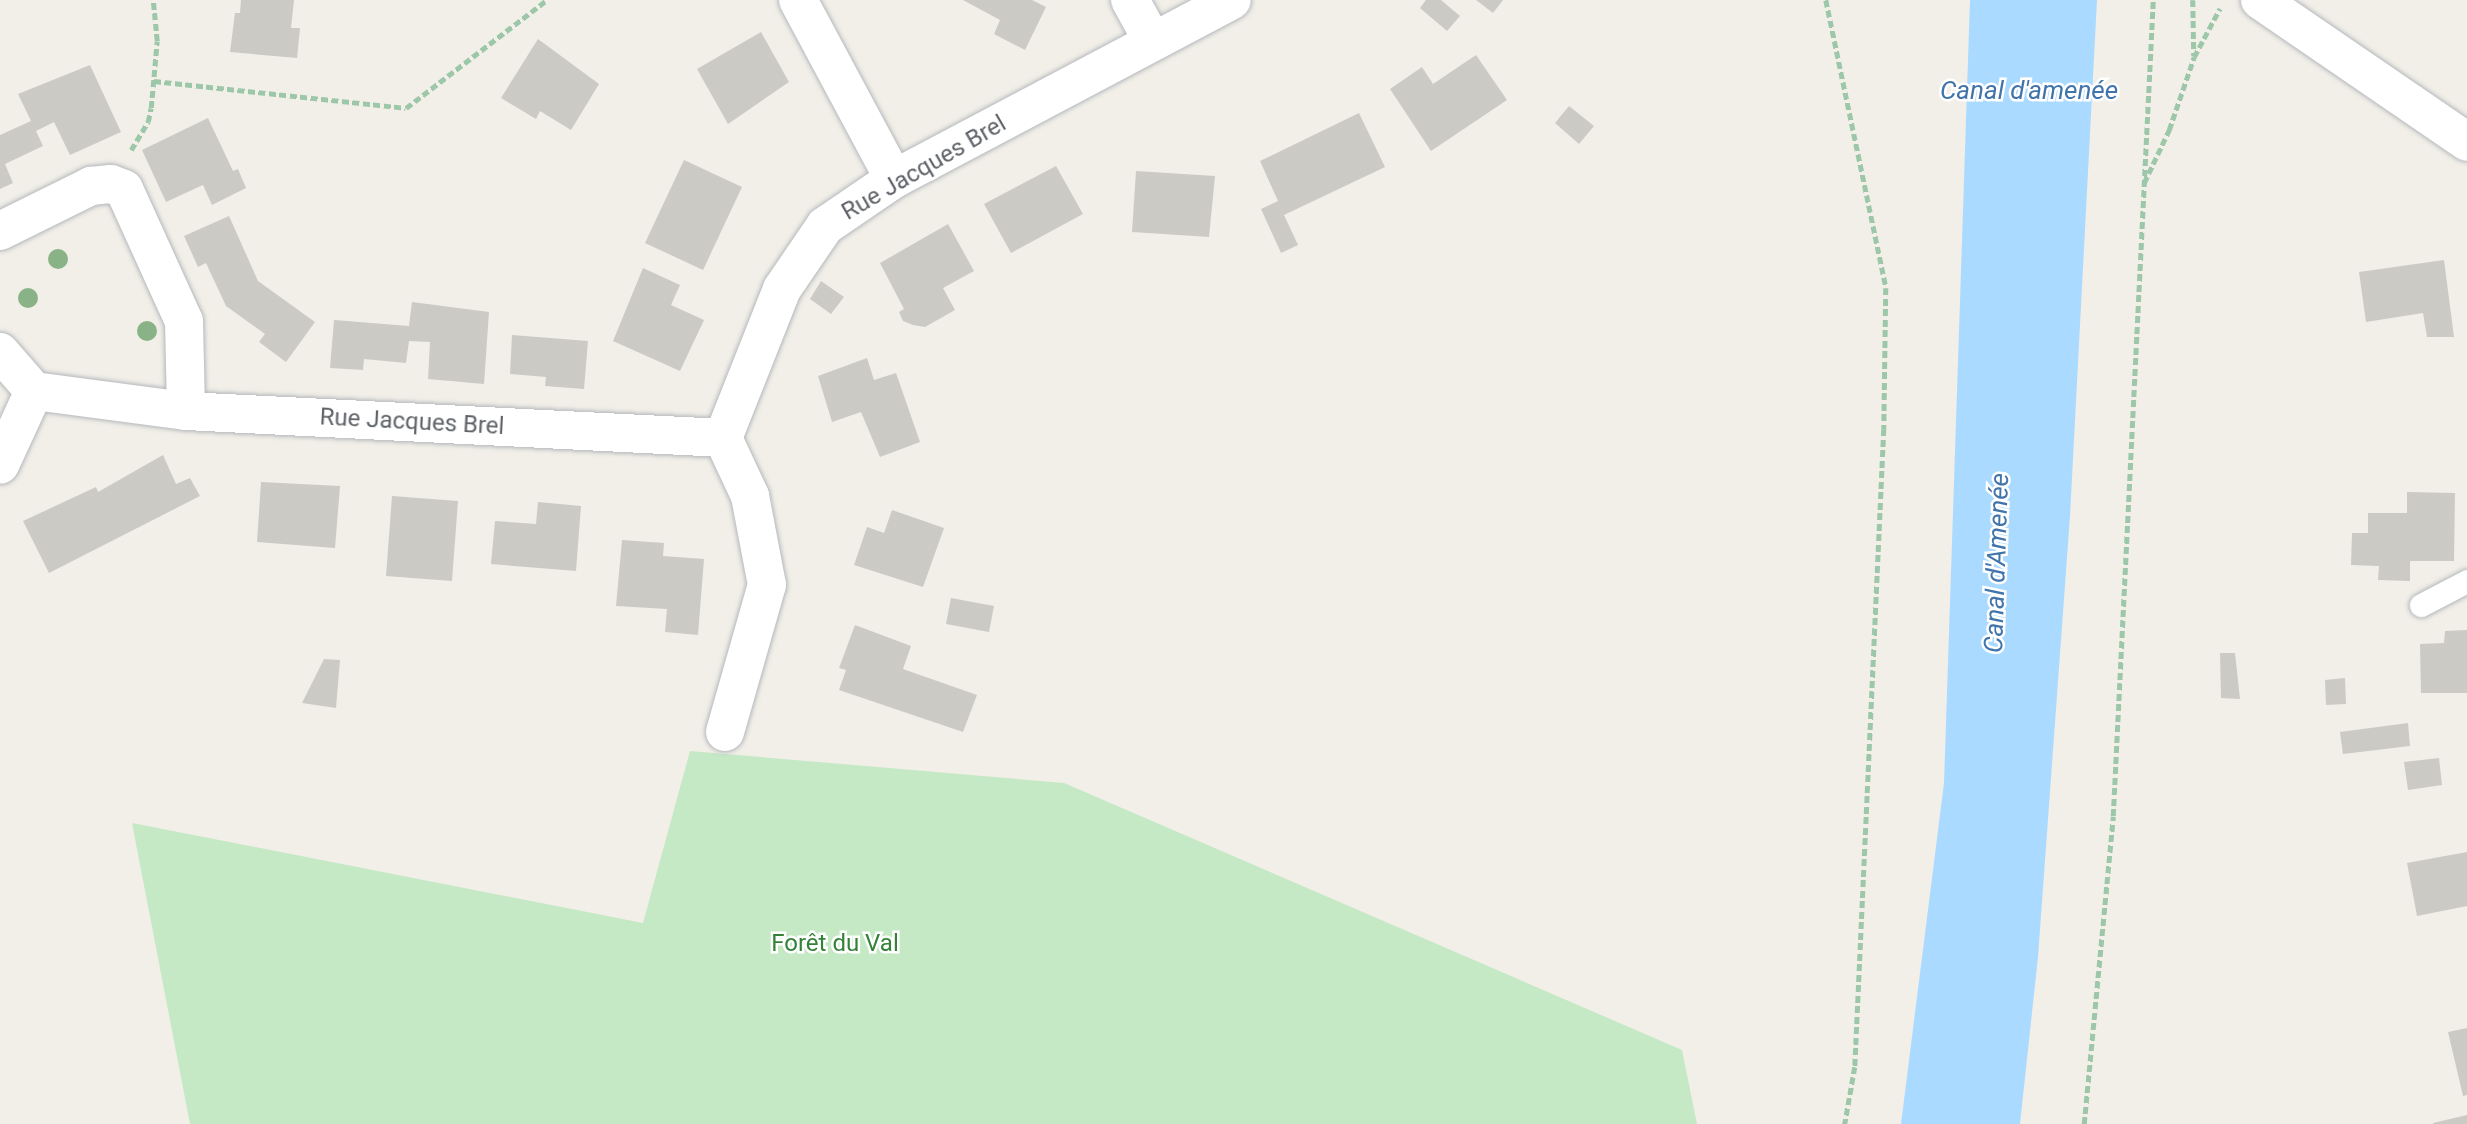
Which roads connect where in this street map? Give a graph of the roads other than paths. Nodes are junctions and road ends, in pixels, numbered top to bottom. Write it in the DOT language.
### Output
graph roads {
  1 [pos="798,0"];
  2 [pos="1130,0"];
  3 [pos="1232,0"];
  4 [pos="2260,0"];
  5 [pos="1152,40"];
  6 [pos="2467,142"];
  7 [pos="894,179"];
  8 [pos="0,231"];
  9 [pos="0,352"];
  10 [pos="34,391"];
  11 [pos="186,411"];
  12 [pos="723,438"];
  13 [pos="0,465"];
  14 [pos="2467,581"];
  15 [pos="2421,605"];
  16 [pos="725,732"];
  1 -- 7 [label="street"];
  2 -- 5 [label="street"];
  3 -- 5 [label="street, Rue Jacques Brel"];
  4 -- 6 [label="street"];
  5 -- 7 [label="street, Rue Jacques Brel"];
  7 -- 12 [label="street, Rue Jacques Brel"];
  8 -- 11 [label="street"];
  9 -- 10 [label="street"];
  10 -- 11 [label="street, Rue Jacques Brel"];
  10 -- 13 [label="street"];
  11 -- 12 [label="street, Rue Jacques Brel"];
  12 -- 16 [label="street"];
  14 -- 15 [label="lane"];
}
